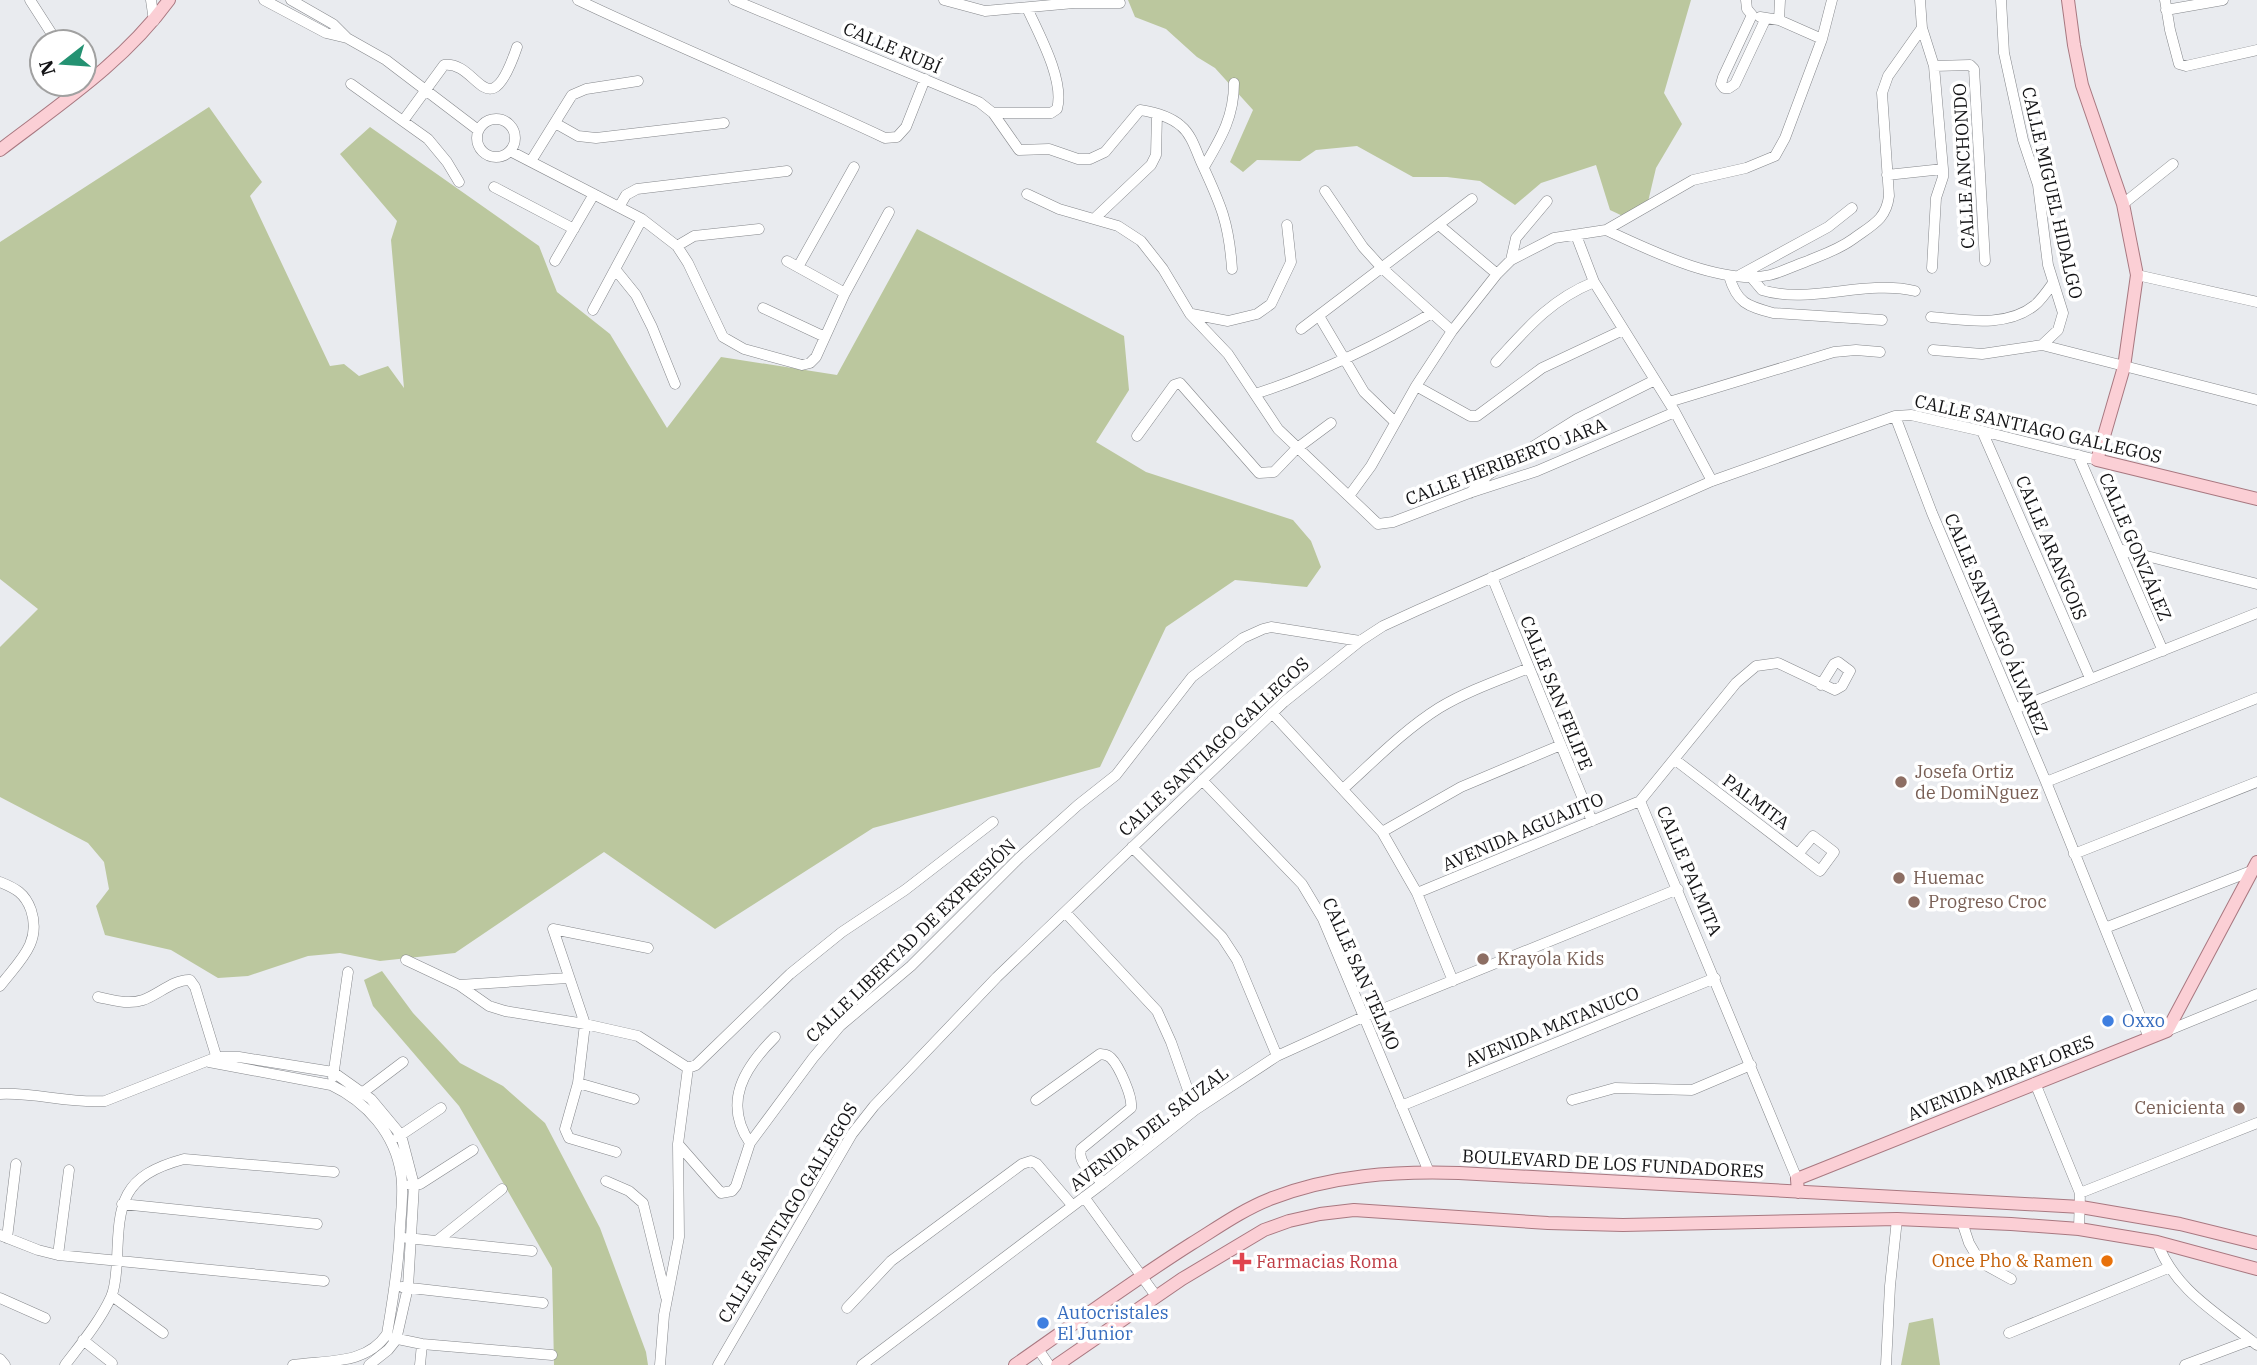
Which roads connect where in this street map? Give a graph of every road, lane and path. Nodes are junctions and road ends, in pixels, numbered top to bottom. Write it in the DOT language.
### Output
graph roads {
  1 [pos="30,0"];
  2 [pos="151,0"];
  3 [pos="169,0"];
  4 [pos="264,0"];
  5 [pos="291,0"];
  6 [pos="578,0"];
  7 [pos="734,0"];
  8 [pos="944,0"];
  9 [pos="1746,0"];
  10 [pos="1780,0"];
  11 [pos="1832,0"];
  12 [pos="1920,0"];
  13 [pos="2001,0"];
  14 [pos="2068,0"];
  15 [pos="2222,0"];
  16 [pos="1120,3"];
  17 [pos="2166,5"];
  18 [pos="1027,8"];
  19 [pos="285,11"];
  20 [pos="1752,15"];
  21 [pos="1766,18"];
  22 [pos="1779,20"];
  23 [pos="154,21"];
  24 [pos="1922,27"];
  25 [pos="48,28"];
  26 [pos="347,38"];
  27 [pos="1822,39"];
  28 [pos="517,47"];
  29 [pos="2257,50"];
  30 [pos="1934,66"];
  31 [pos="98,72"];
  32 [pos="925,79"];
  33 [pos="638,81"];
  34 [pos="1234,83"];
  35 [pos="351,84"];
  36 [pos="426,88"];
  37 [pos="66,98"];
  38 [pos="993,113"];
  39 [pos="1157,114"];
  40 [pos="403,121"];
  41 [pos="724,123"];
  42 [pos="555,124"];
  43 [pos="478,130"];
  44 [pos="0,150"];
  45 [pos="510,151"];
  46 [pos="531,161"];
  47 [pos="2173,164"];
  48 [pos="854,167"];
  49 [pos="1204,167"];
  50 [pos="1943,169"];
  51 [pos="787,171"];
  52 [pos="1887,175"];
  53 [pos="459,182"];
  54 [pos="494,187"];
  55 [pos="1325,191"];
  56 [pos="594,194"];
  57 [pos="1027,194"];
  58 [pos="1472,199"];
  59 [pos="1547,201"];
  60 [pos="2123,204"];
  61 [pos="619,207"];
  62 [pos="1852,208"];
  63 [pos="889,212"];
  64 [pos="1096,218"];
  65 [pos="642,219"];
  66 [pos="1287,225"];
  67 [pos="1439,225"];
  68 [pos="574,229"];
  69 [pos="759,229"];
  70 [pos="1606,230"];
  71 [pos="1576,234"];
  72 [pos="677,246"];
  73 [pos="1511,260"];
  74 [pos="555,261"];
  75 [pos="787,261"];
  76 [pos="1985,261"];
  77 [pos="798,267"];
  78 [pos="1382,268"];
  79 [pos="1932,268"];
  80 [pos="615,269"];
  81 [pos="1232,269"];
  82 [pos="1497,274"];
  83 [pos="2137,275"];
  84 [pos="1733,276"];
  85 [pos="1751,277"];
  86 [pos="1594,282"];
  87 [pos="2053,283"];
  88 [pos="1915,291"];
  89 [pos="845,293"];
  90 [pos="2257,302"];
  91 [pos="763,308"];
  92 [pos="593,310"];
  93 [pos="1432,313"];
  94 [pos="1190,314"];
  95 [pos="1318,316"];
  96 [pos="1931,317"];
  97 [pos="1882,320"];
  98 [pos="1301,329"];
  99 [pos="1623,330"];
  100 [pos="1452,331"];
  101 [pos="825,337"];
  102 [pos="2042,345"];
  103 [pos="1933,350"];
  104 [pos="1880,352"];
  105 [pos="1344,359"];
  106 [pos="1496,362"];
  107 [pos="2124,367"];
  108 [pos="1655,380"];
  109 [pos="675,384"];
  110 [pos="1416,386"];
  111 [pos="1255,394"];
  112 [pos="2257,400"];
  113 [pos="1669,402"];
  114 [pos="1675,412"];
  115 [pos="1895,416"];
  116 [pos="1395,422"];
  117 [pos="1331,423"];
  118 [pos="1982,431"];
  119 [pos="1136,436"];
  120 [pos="1296,449"];
  121 [pos="2078,455"];
  122 [pos="2097,460"];
  123 [pos="1712,481"];
  124 [pos="1469,493"];
  125 [pos="1349,496"];
  126 [pos="2257,499"];
  127 [pos="2119,549"];
  128 [pos="1492,578"];
  129 [pos="2257,584"];
  130 [pos="2257,613"];
  131 [pos="1360,640"];
  132 [pos="2163,651"];
  133 [pos="1529,668"];
  134 [pos="2090,678"];
  135 [pos="1823,686"];
  136 [pos="2257,698"];
  137 [pos="2015,709"];
  138 [pos="1272,713"];
  139 [pos="1561,745"];
  140 [pos="1674,759"];
  141 [pos="1202,780"];
  142 [pos="2046,782"];
  143 [pos="2257,782"];
  144 [pos="1343,789"];
  145 [pos="1640,801"];
  146 [pos="1592,821"];
  147 [pos="993,822"];
  148 [pos="1382,832"];
  149 [pos="1132,847"];
  150 [pos="1798,854"];
  151 [pos="2074,854"];
  152 [pos="2256,867"];
  153 [pos="0,882"];
  154 [pos="1678,889"];
  155 [pos="1417,893"];
  156 [pos="1065,912"];
  157 [pos="2105,928"];
  158 [pos="648,948"];
  159 [pos="406,960"];
  160 [pos="348,972"];
  161 [pos="568,978"];
  162 [pos="1715,978"];
  163 [pos="1453,981"];
  164 [pos="459,985"];
  165 [pos="0,986"];
  166 [pos="2257,994"];
  167 [pos="98,997"];
  168 [pos="1363,1017"];
  169 [pos="585,1024"];
  170 [pos="2167,1031"];
  171 [pos="775,1037"];
  172 [pos="2149,1038"];
  173 [pos="1277,1056"];
  174 [pos="215,1061"];
  175 [pos="403,1062"];
  176 [pos="1751,1065"];
  177 [pos="688,1068"];
  178 [pos="333,1072"];
  179 [pos="578,1083"];
  180 [pos="2035,1083"];
  181 [pos="331,1085"];
  182 [pos="0,1094"];
  183 [pos="359,1095"];
  184 [pos="634,1099"];
  185 [pos="1036,1100"];
  186 [pos="1572,1100"];
  187 [pos="1401,1106"];
  188 [pos="441,1108"];
  189 [pos="1195,1110"];
  190 [pos="2257,1123"];
  191 [pos="401,1135"];
  192 [pos="392,1142"];
  193 [pos="750,1143"];
  194 [pos="678,1144"];
  195 [pos="473,1150"];
  196 [pos="616,1152"];
  197 [pos="16,1164"];
  198 [pos="69,1170"];
  199 [pos="334,1172"];
  200 [pos="1429,1172"];
  201 [pos="606,1181"];
  202 [pos="1102,1183"];
  203 [pos="414,1185"];
  204 [pos="1797,1185"];
  205 [pos="402,1186"];
  206 [pos="502,1189"];
  207 [pos="2080,1193"];
  208 [pos="1084,1197"];
  209 [pos="1919,1197"];
  210 [pos="122,1204"];
  211 [pos="1072,1205"];
  212 [pos="2081,1207"];
  213 [pos="1897,1219"];
  214 [pos="1962,1222"];
  215 [pos="317,1224"];
  216 [pos="2079,1229"];
  217 [pos="4,1237"];
  218 [pos="400,1238"];
  219 [pos="411,1238"];
  220 [pos="438,1240"];
  221 [pos="2157,1242"];
  222 [pos="2257,1243"];
  223 [pos="533,1251"];
  224 [pos="58,1255"];
  225 [pos="117,1261"];
  226 [pos="2168,1268"];
  227 [pos="2257,1269"];
  228 [pos="1141,1277"];
  229 [pos="2011,1279"];
  230 [pos="324,1280"];
  231 [pos="408,1287"];
  232 [pos="395,1288"];
  233 [pos="112,1296"];
  234 [pos="1156,1296"];
  235 [pos="0,1298"];
  236 [pos="667,1301"];
  237 [pos="543,1303"];
  238 [pos="846,1308"];
  239 [pos="45,1318"];
  240 [pos="2009,1332"];
  241 [pos="163,1333"];
  242 [pos="392,1337"];
  243 [pos="83,1340"];
  244 [pos="2254,1343"];
  245 [pos="422,1344"];
  246 [pos="1038,1349"];
  247 [pos="552,1355"];
  248 [pos="0,1359"];
  249 [pos="113,1363"];
  250 [pos="348,1363"];
  251 [pos="5,1365"];
  252 [pos="65,1365"];
  253 [pos="293,1365"];
  254 [pos="298,1365"];
  255 [pos="369,1365"];
  256 [pos="420,1365"];
  257 [pos="660,1365"];
  258 [pos="718,1365"];
  259 [pos="862,1365"];
  260 [pos="1015,1365"];
  261 [pos="1049,1365"];
  262 [pos="1057,1365"];
  263 [pos="1886,1365"];
  264 [pos="2185,1365"];
  1 -- 25 [label="street"];
  2 -- 23 [label="street"];
  3 -- 23 [label="main road"];
  4 -- 19 [label="street"];
  5 -- 19 [label="street"];
  5 -- 26 [label="street"];
  6 -- 32 [label="street"];
  7 -- 32 [label="street, CALLE RUBÍ"];
  8 -- 18 [label="street"];
  9 -- 20 [label="street"];
  10 -- 22 [label="street"];
  11 -- 27 [label="street"];
  12 -- 24 [label="street"];
  13 -- 87 [label="street, CALLE MIGUEL HIDALGO"];
  14 -- 60 [label="main road"];
  15 -- 17 [label="street"];
  16 -- 18 [label="street"];
  17 -- 29 [label="street"];
  18 -- 38 [label="street"];
  19 -- 26 [label="street"];
  20 -- 21 [label="street"];
  20 -- 21 [label="street"];
  21 -- 22 [label="street"];
  22 -- 27 [label="street"];
  23 -- 31 [label="main road"];
  24 -- 30 [label="street"];
  24 -- 52 [label="street"];
  26 -- 36 [label="street"];
  27 -- 70 [label="street"];
  28 -- 36 [label="street"];
  30 -- 50 [label="street"];
  30 -- 76 [label="street, CALLE ANCHONDO"];
  32 -- 38 [label="street, CALLE RUBÍ"];
  33 -- 42 [label="street"];
  34 -- 49 [label="street"];
  35 -- 40 [label="street"];
  36 -- 40 [label="street"];
  36 -- 43 [label="street"];
  37 -- 44 [label="main road"];
  38 -- 39 [label="street, CALLE RUBÍ"];
  39 -- 49 [label="street"];
  39 -- 64 [label="street"];
  40 -- 53 [label="street"];
  41 -- 42 [label="street"];
  42 -- 46 [label="street"];
  43 -- 45 [label="street"];
  43 -- 45 [label="street"];
  45 -- 46 [label="street"];
  46 -- 56 [label="street"];
  47 -- 60 [label="street"];
  48 -- 77 [label="street"];
  49 -- 81 [label="street"];
  50 -- 52 [label="street"];
  50 -- 79 [label="street"];
  51 -- 61 [label="street"];
  52 -- 85 [label="street"];
  54 -- 68 [label="street"];
  55 -- 78 [label="street"];
  56 -- 61 [label="street"];
  56 -- 68 [label="street"];
  57 -- 64 [label="street"];
  58 -- 67 [label="street"];
  59 -- 73 [label="street"];
  60 -- 83 [label="main road"];
  61 -- 65 [label="street"];
  62 -- 84 [label="street"];
  63 -- 89 [label="street"];
  64 -- 94 [label="street"];
  65 -- 72 [label="street"];
  65 -- 80 [label="street"];
  66 -- 94 [label="street"];
  67 -- 78 [label="street"];
  67 -- 82 [label="street"];
  68 -- 74 [label="street"];
  69 -- 72 [label="street"];
  70 -- 71 [label="street"];
  70 -- 84 [label="street"];
  71 -- 73 [label="street"];
  71 -- 86 [label="street"];
  72 -- 101 [label="street"];
  73 -- 82 [label="street"];
  75 -- 77 [label="street"];
  77 -- 89 [label="street"];
  78 -- 93 [label="street"];
  78 -- 95 [label="street"];
  80 -- 92 [label="street"];
  80 -- 109 [label="street"];
  82 -- 100 [label="street"];
  83 -- 90 [label="street"];
  83 -- 107 [label="main road"];
  84 -- 85 [label="street"];
  84 -- 97 [label="street"];
  85 -- 88 [label="street"];
  86 -- 99 [label="street"];
  86 -- 106 [label="street"];
  87 -- 96 [label="street"];
  87 -- 102 [label="street, CALLE MIGUEL HIDALGO"];
  89 -- 101 [label="street"];
  91 -- 101 [label="street"];
  93 -- 100 [label="street"];
  93 -- 105 [label="street"];
  94 -- 111 [label="street"];
  95 -- 98 [label="street"];
  95 -- 105 [label="street"];
  99 -- 108 [label="street"];
  99 -- 110 [label="street"];
  100 -- 110 [label="street"];
  102 -- 103 [label="street"];
  102 -- 107 [label="street"];
  104 -- 113 [label="street"];
  105 -- 111 [label="street"];
  105 -- 116 [label="street"];
  107 -- 112 [label="street"];
  107 -- 122 [label="main road"];
  108 -- 113 [label="street"];
  108 -- 124 [label="street"];
  110 -- 116 [label="street"];
  111 -- 120 [label="street"];
  113 -- 114 [label="street"];
  114 -- 123 [label="street"];
  114 -- 124 [label="street, CALLE HERIBERTO JARA"];
  115 -- 118 [label="street, CALLE SANTIAGO GALLEGOS"];
  115 -- 123 [label="street, CALLE SANTIAGO GALLEGOS"];
  115 -- 137 [label="street, CALLE SANTIAGO ÁLVAREZ"];
  116 -- 125 [label="street"];
  117 -- 120 [label="street"];
  118 -- 121 [label="street, CALLE SANTIAGO GALLEGOS"];
  118 -- 134 [label="street, CALLE ARANGOIS"];
  119 -- 120 [label="street"];
  120 -- 125 [label="street"];
  121 -- 122 [label="street, CALLE SANTIAGO GALLEGOS"];
  121 -- 127 [label="street, CALLE GONZÁLEZ"];
  122 -- 126 [label="main road, CALLE SANTIAGO GALLEGOS"];
  123 -- 128 [label="street, CALLE SANTIAGO GALLEGOS"];
  124 -- 125 [label="street, CALLE HERIBERTO JARA"];
  127 -- 129 [label="street"];
  127 -- 132 [label="street, CALLE GONZÁLEZ"];
  128 -- 131 [label="street, CALLE SANTIAGO GALLEGOS"];
  128 -- 133 [label="street, CALLE SAN FELIPE"];
  130 -- 132 [label="street"];
  131 -- 138 [label="street, CALLE SANTIAGO GALLEGOS"];
  131 -- 193 [label="street, CALLE LIBERTAD DE EXPRESIÓN"];
  132 -- 134 [label="street"];
  133 -- 139 [label="street, CALLE SAN FELIPE"];
  133 -- 144 [label="street"];
  134 -- 137 [label="street"];
  135 -- 140 [label="street, CALLE PALMITA"];
  136 -- 142 [label="street"];
  137 -- 142 [label="street, CALLE SANTIAGO ÁLVAREZ"];
  138 -- 141 [label="street, CALLE SANTIAGO GALLEGOS"];
  138 -- 144 [label="street"];
  139 -- 146 [label="street, CALLE SAN FELIPE"];
  139 -- 148 [label="street"];
  140 -- 145 [label="street, CALLE PALMITA"];
  140 -- 150 [label="street, PALMITA"];
  141 -- 149 [label="street, CALLE SANTIAGO GALLEGOS"];
  141 -- 168 [label="street, CALLE SAN TELMO"];
  142 -- 151 [label="street, CALLE SANTIAGO ÁLVAREZ"];
  143 -- 151 [label="street"];
  144 -- 148 [label="street"];
  145 -- 146 [label="street, AVENIDA AGUAJITO"];
  145 -- 154 [label="street, CALLE PALMITA"];
  146 -- 155 [label="street, AVENIDA AGUAJITO"];
  147 -- 177 [label="street"];
  148 -- 155 [label="street"];
  149 -- 156 [label="street, CALLE SANTIAGO GALLEGOS"];
  149 -- 173 [label="street"];
  150 -- 150 [label="street, PALMITA"];
  151 -- 157 [label="street, CALLE SANTIAGO ÁLVAREZ"];
  152 -- 157 [label="street"];
  152 -- 170 [label="main road"];
  153 -- 165 [label="street"];
  154 -- 162 [label="street, CALLE PALMITA"];
  154 -- 163 [label="street, AVENIDA DEL SAUZAL"];
  155 -- 163 [label="street"];
  156 -- 189 [label="street"];
  156 -- 258 [label="street, CALLE SANTIAGO GALLEGOS"];
  157 -- 172 [label="street, CALLE SANTIAGO ÁLVAREZ"];
  158 -- 161 [label="street"];
  159 -- 164 [label="street"];
  160 -- 178 [label="street"];
  161 -- 164 [label="street"];
  161 -- 169 [label="street"];
  162 -- 176 [label="street, CALLE PALMITA"];
  162 -- 187 [label="street, AVENIDA MATANUCO"];
  163 -- 168 [label="street, AVENIDA DEL SAUZAL"];
  164 -- 169 [label="street"];
  166 -- 170 [label="street, AVENIDA MIRAFLORES"];
  167 -- 174 [label="street"];
  168 -- 173 [label="street, AVENIDA DEL SAUZAL"];
  168 -- 187 [label="street, CALLE SAN TELMO"];
  169 -- 177 [label="street"];
  169 -- 179 [label="street"];
  170 -- 172 [label="main road, AVENIDA MIRAFLORES"];
  171 -- 193 [label="street"];
  172 -- 180 [label="main road, AVENIDA MIRAFLORES"];
  173 -- 189 [label="street, AVENIDA DEL SAUZAL"];
  174 -- 178 [label="street"];
  174 -- 181 [label="street"];
  174 -- 182 [label="street"];
  175 -- 183 [label="street"];
  176 -- 186 [label="street"];
  176 -- 204 [label="street, CALLE PALMITA"];
  177 -- 194 [label="street"];
  178 -- 181 [label="street"];
  178 -- 183 [label="street"];
  179 -- 184 [label="street"];
  179 -- 196 [label="street"];
  180 -- 204 [label="main road, AVENIDA MIRAFLORES"];
  180 -- 207 [label="street"];
  181 -- 183 [label="street"];
  183 -- 191 [label="street"];
  183 -- 192 [label="street"];
  185 -- 202 [label="street"];
  187 -- 200 [label="street, CALLE SAN TELMO"];
  188 -- 191 [label="street"];
  189 -- 202 [label="street, AVENIDA DEL SAUZAL"];
  190 -- 207 [label="street"];
  191 -- 192 [label="street"];
  191 -- 203 [label="street"];
  192 -- 205 [label="street"];
  193 -- 194 [label="street, CALLE LIBERTAD DE EXPRESIÓN"];
  194 -- 236 [label="street"];
  195 -- 203 [label="street"];
  197 -- 217 [label="street"];
  198 -- 224 [label="street"];
  199 -- 210 [label="street"];
  200 -- 204 [label="main road, BOULEVARD DE LOS FUNDADORES"];
  200 -- 228 [label="main road, BOULEVARD DE LOS FUNDADORES"];
  201 -- 236 [label="street"];
  202 -- 208 [label="street, AVENIDA DEL SAUZAL"];
  203 -- 205 [label="street"];
  203 -- 219 [label="street"];
  204 -- 209 [label="main road, BOULEVARD DE LOS FUNDADORES"];
  205 -- 218 [label="street"];
  206 -- 220 [label="street"];
  207 -- 212 [label="street"];
  208 -- 211 [label="street, AVENIDA DEL SAUZAL"];
  208 -- 228 [label="street"];
  209 -- 212 [label="main road, BOULEVARD DE LOS FUNDADORES"];
  209 -- 213 [label="main road"];
  210 -- 215 [label="street"];
  210 -- 225 [label="street"];
  211 -- 238 [label="street"];
  211 -- 259 [label="street, AVENIDA DEL SAUZAL"];
  212 -- 216 [label="street"];
  212 -- 222 [label="main road, BOULEVARD DE LOS FUNDADORES"];
  213 -- 214 [label="main road"];
  213 -- 234 [label="main road"];
  213 -- 263 [label="street"];
  214 -- 216 [label="main road"];
  214 -- 229 [label="street"];
  216 -- 221 [label="main road"];
  217 -- 224 [label="street"];
  218 -- 219 [label="street"];
  218 -- 232 [label="street"];
  219 -- 220 [label="street"];
  219 -- 231 [label="street"];
  220 -- 223 [label="street"];
  221 -- 226 [label="street"];
  221 -- 227 [label="main road"];
  224 -- 225 [label="street"];
  225 -- 230 [label="street"];
  225 -- 233 [label="street"];
  226 -- 240 [label="street"];
  226 -- 244 [label="street"];
  228 -- 234 [label="street"];
  228 -- 246 [label="main road, BOULEVARD DE LOS FUNDADORES"];
  231 -- 232 [label="street"];
  231 -- 237 [label="street"];
  231 -- 242 [label="street"];
  232 -- 242 [label="street"];
  233 -- 241 [label="street"];
  233 -- 243 [label="street"];
  234 -- 262 [label="main road"];
  235 -- 239 [label="street"];
  236 -- 257 [label="street"];
  242 -- 245 [label="street"];
  242 -- 250 [label="street"];
  242 -- 255 [label="street"];
  243 -- 249 [label="street"];
  243 -- 252 [label="street"];
  244 -- 264 [label="street"];
  245 -- 247 [label="street"];
  245 -- 256 [label="street"];
  246 -- 260 [label="main road, BOULEVARD DE LOS FUNDADORES"];
  246 -- 261 [label="street"];
  248 -- 251 [label="street"];
  250 -- 254 [label="street"];
  253 -- 254 [label="street"];
}
